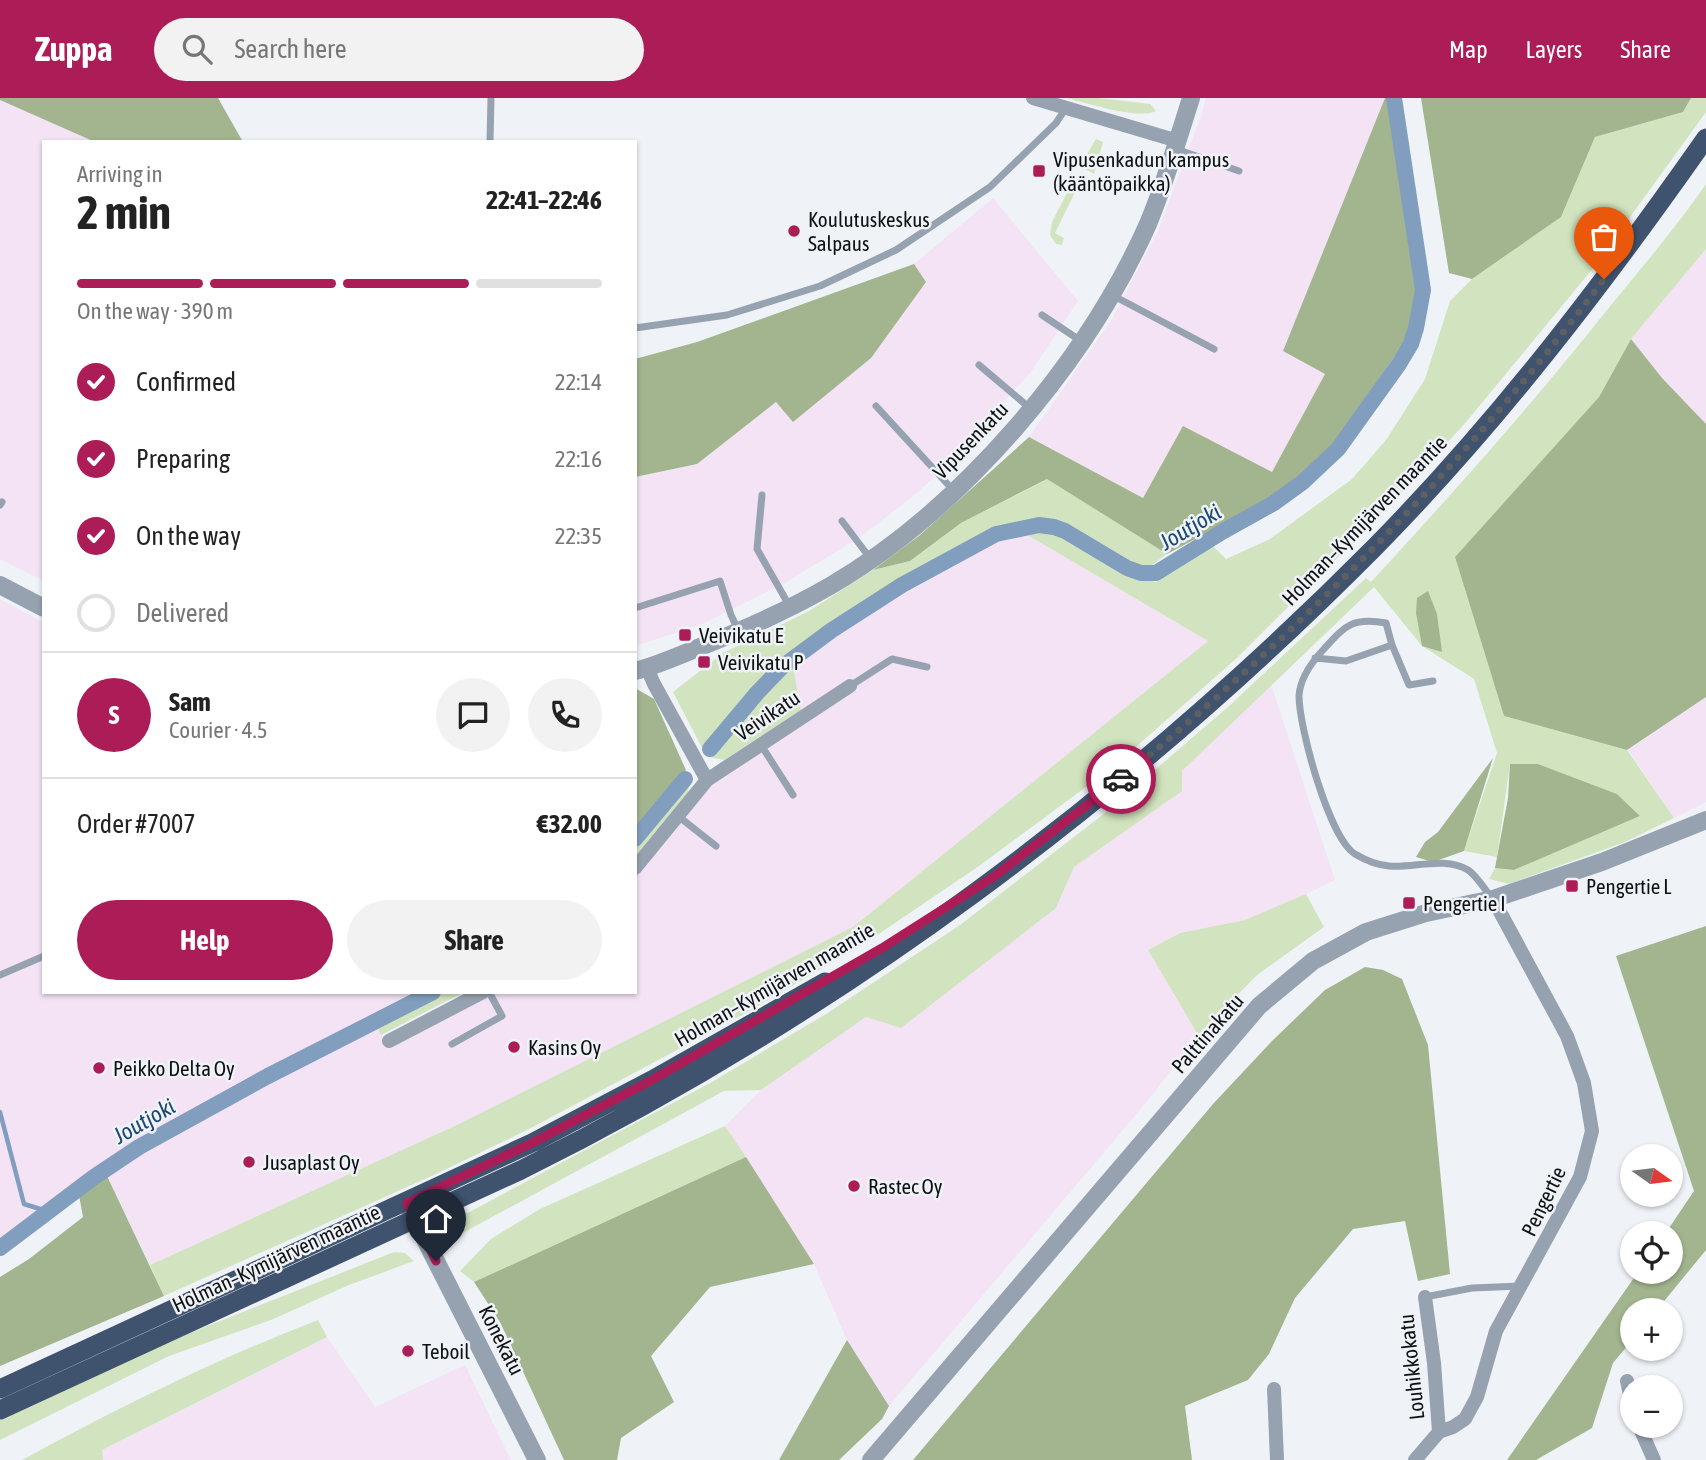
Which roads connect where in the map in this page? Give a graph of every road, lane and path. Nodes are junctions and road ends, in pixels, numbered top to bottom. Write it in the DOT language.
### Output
graph roads {
  1 [pos="491,98"];
  2 [pos="1033,98"];
  3 [pos="1191,98"];
  4 [pos="1060,103"];
  5 [pos="1706,138"];
  6 [pos="490,140"];
  7 [pos="1177,145"];
  8 [pos="1239,171"];
  9 [pos="1111,295"];
  10 [pos="1042,314"];
  11 [pos="637,328"];
  12 [pos="1082,341"];
  13 [pos="1213,349"];
  14 [pos="979,365"];
  15 [pos="876,406"];
  16 [pos="1031,409"];
  17 [pos="954,491"];
  18 [pos="762,495"];
  19 [pos="842,522"];
  20 [pos="871,558"];
  21 [pos="0,585"];
  22 [pos="42,607"];
  23 [pos="637,607"];
  24 [pos="791,607"];
  25 [pos="739,632"];
  26 [pos="1392,645"];
  27 [pos="1315,658"];
  28 [pos="927,667"];
  29 [pos="641,669"];
  30 [pos="1433,681"];
  31 [pos="850,686"];
  32 [pos="761,745"];
  33 [pos="708,780"];
  34 [pos="793,795"];
  35 [pos="678,816"];
  36 [pos="1706,820"];
  37 [pos="716,846"];
  38 [pos="637,865"];
  39 [pos="1493,899"];
  40 [pos="42,957"];
  41 [pos="0,975"];
  42 [pos="479,994"];
  43 [pos="490,994"];
  44 [pos="389,1041"];
  45 [pos="452,1044"];
  46 [pos="410,1211"];
  47 [pos="1521,1286"];
  48 [pos="1425,1297"];
  49 [pos="0,1389"];
  50 [pos="1274,1389"];
  51 [pos="0,1410"];
  52 [pos="1438,1432"];
  53 [pos="1644,1438"];
  54 [pos="537,1460"];
  55 [pos="872,1460"];
  56 [pos="1277,1460"];
  57 [pos="1415,1460"];
  58 [pos="1654,1460"];
  1 -- 6 [label="lane"];
  2 -- 4 [label="street"];
  3 -- 7 [label="street, Vipusenkatu"];
  4 -- 7 [label="street"];
  4 -- 11 [label="lane"];
  5 -- 46 [label="highway, Holman–Kymijärven maantie"];
  7 -- 8 [label="lane"];
  7 -- 9 [label="street, Vipusenkatu"];
  9 -- 12 [label="street, Vipusenkatu"];
  9 -- 13 [label="lane"];
  10 -- 12 [label="lane"];
  12 -- 16 [label="street, Vipusenkatu"];
  14 -- 16 [label="lane"];
  15 -- 17 [label="lane"];
  16 -- 17 [label="street, Vipusenkatu"];
  17 -- 20 [label="street, Vipusenkatu"];
  18 -- 24 [label="lane"];
  19 -- 20 [label="lane"];
  20 -- 24 [label="street, Vipusenkatu"];
  21 -- 22 [label="street"];
  23 -- 25 [label="lane"];
  24 -- 25 [label="street, Vipusenkatu"];
  25 -- 29 [label="street, Vipusenkatu"];
  26 -- 27 [label="lane"];
  26 -- 27 [label="lane"];
  26 -- 30 [label="lane"];
  27 -- 39 [label="lane"];
  28 -- 31 [label="lane"];
  29 -- 33 [label="street"];
  31 -- 32 [label="street, Veivikatu"];
  32 -- 33 [label="street, Veivikatu"];
  32 -- 34 [label="lane"];
  33 -- 35 [label="street, Veivikatu"];
  35 -- 37 [label="lane"];
  35 -- 38 [label="street, Veivikatu"];
  36 -- 39 [label="street, Palttinakatu"];
  39 -- 47 [label="street, Pengertie"];
  39 -- 55 [label="street, Palttinakatu"];
  40 -- 41 [label="lane"];
  42 -- 44 [label="street"];
  43 -- 45 [label="lane"];
  46 -- 49 [label="highway, Holman–Kymijärven maantie"];
  46 -- 51 [label="highway, Holman–Kymijärven maantie"];
  46 -- 54 [label="street, Konekatu"];
  47 -- 48 [label="lane"];
  47 -- 52 [label="street, Pengertie"];
  48 -- 52 [label="street, Louhikkokatu"];
  50 -- 56 [label="street"];
  52 -- 57 [label="street, Pengertie"];
  53 -- 58 [label="street"];
}
